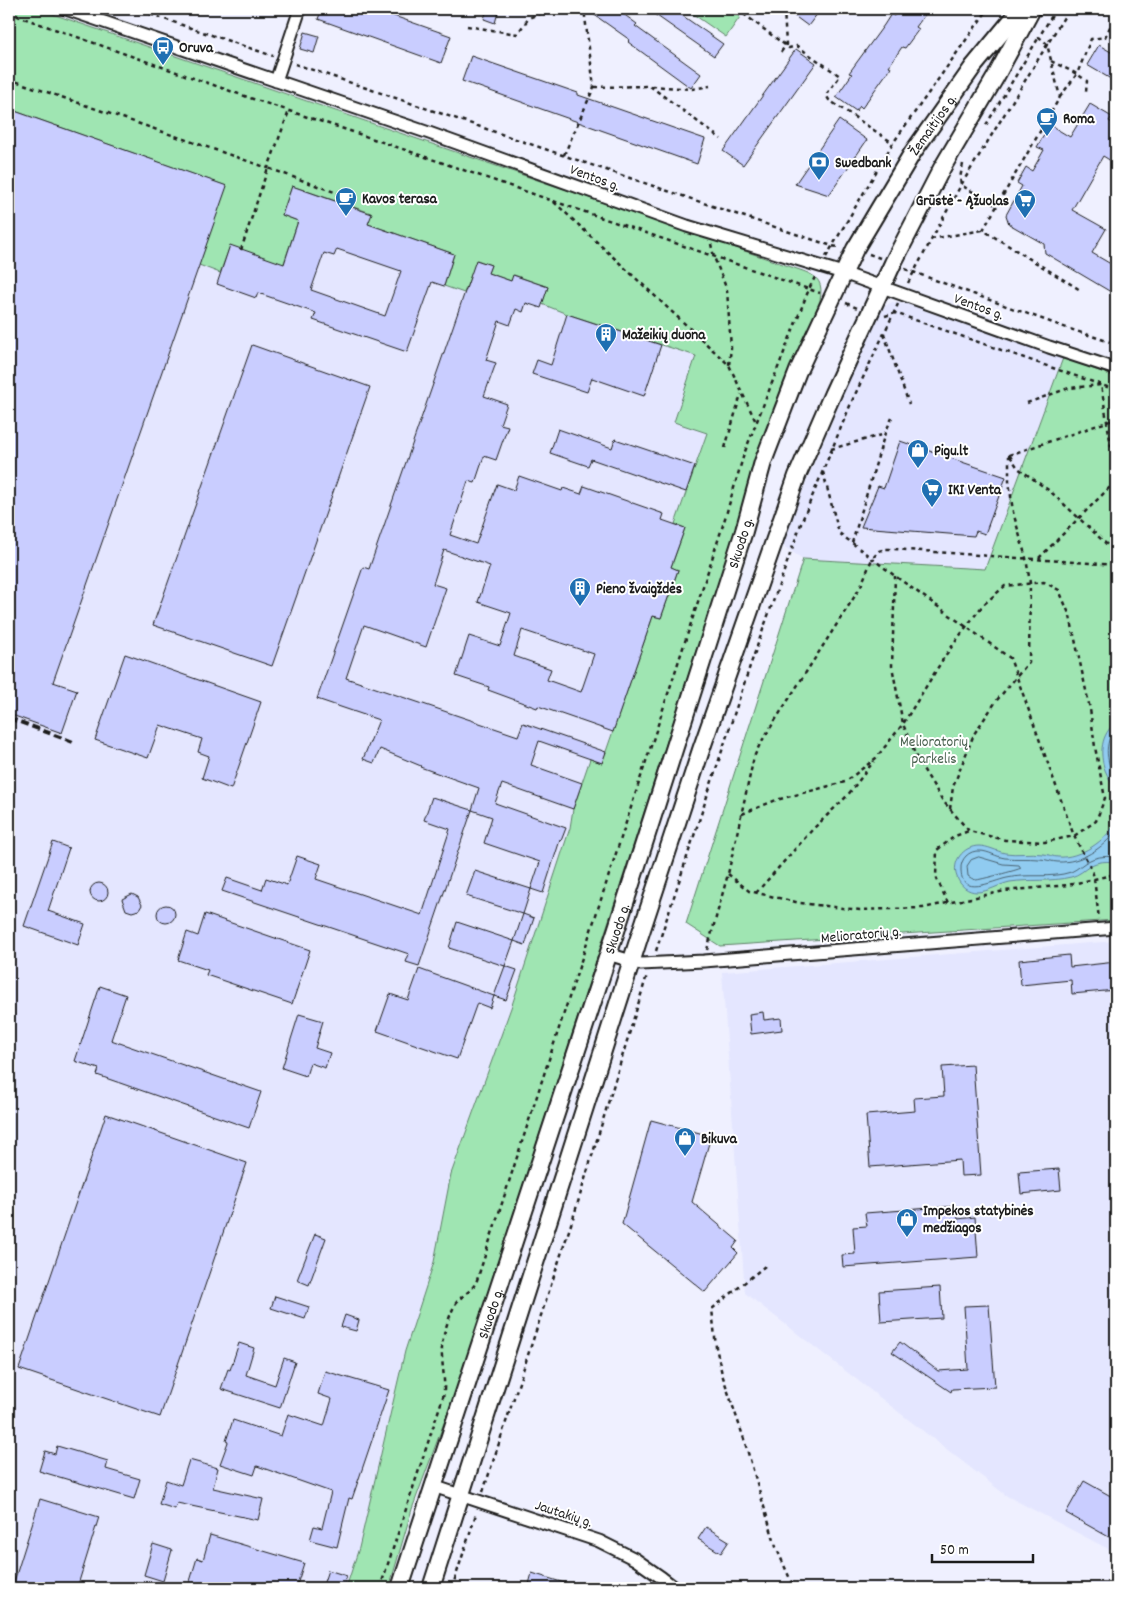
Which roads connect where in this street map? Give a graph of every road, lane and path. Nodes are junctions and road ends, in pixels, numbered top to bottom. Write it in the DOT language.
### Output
graph roads {
  1 [pos="66,9"];
  2 [pos="135,9"];
  3 [pos="300,9"];
  4 [pos="550,9"];
  5 [pos="584,9"];
  6 [pos="737,9"];
  7 [pos="784,9"];
  8 [pos="988,9"];
  9 [pos="1020,9"];
  10 [pos="1032,9"];
  11 [pos="1056,9"];
  12 [pos="1070,9"];
  13 [pos="9,13"];
  14 [pos="1116,15"];
  15 [pos="467,26"];
  16 [pos="1039,37"];
  17 [pos="1047,44"];
  18 [pos="786,45"];
  19 [pos="781,52"];
  20 [pos="283,60"];
  21 [pos="1051,61"];
  22 [pos="1077,74"];
  23 [pos="9,80"];
  24 [pos="276,81"];
  25 [pos="594,86"];
  26 [pos="650,86"];
  27 [pos="710,86"];
  28 [pos="1086,92"];
  29 [pos="1060,97"];
  30 [pos="289,111"];
  31 [pos="983,131"];
  32 [pos="721,139"];
  33 [pos="893,143"];
  34 [pos="564,155"];
  35 [pos="967,156"];
  36 [pos="268,168"];
  37 [pos="961,185"];
  38 [pos="340,194"];
  39 [pos="553,202"];
  40 [pos="997,206"];
  41 [pos="983,230"];
  42 [pos="708,232"];
  43 [pos="932,239"];
  44 [pos="832,246"];
  45 [pos="855,249"];
  46 [pos="241,250"];
  47 [pos="714,257"];
  48 [pos="893,263"];
  49 [pos="821,266"];
  50 [pos="843,273"];
  51 [pos="912,273"];
  52 [pos="882,286"];
  53 [pos="808,289"];
  54 [pos="1082,291"];
  55 [pos="903,294"];
  56 [pos="832,297"];
  57 [pos="870,313"];
  58 [pos="895,313"];
  59 [pos="884,334"];
  60 [pos="1116,344"];
  61 [pos="729,365"];
  62 [pos="1116,369"];
  63 [pos="1101,385"];
  64 [pos="1116,390"];
  65 [pos="742,393"];
  66 [pos="1027,403"];
  67 [pos="909,404"];
  68 [pos="892,418"];
  69 [pos="1116,418"];
  70 [pos="1107,421"];
  71 [pos="756,423"];
  72 [pos="885,434"];
  73 [pos="751,435"];
  74 [pos="771,444"];
  75 [pos="725,448"];
  76 [pos="832,449"];
  77 [pos="1009,455"];
  78 [pos="805,458"];
  79 [pos="824,467"];
  80 [pos="823,470"];
  81 [pos="1116,476"];
  82 [pos="1116,481"];
  83 [pos="1080,518"];
  84 [pos="852,543"];
  85 [pos="1116,553"];
  86 [pos="1026,558"];
  87 [pos="1038,558"];
  88 [pos="872,559"];
  89 [pos="1116,565"];
  90 [pos="895,576"];
  91 [pos="1030,583"];
  92 [pos="966,627"];
  93 [pos="1017,678"];
  94 [pos="903,724"];
  95 [pos="876,758"];
  96 [pos="950,809"];
  97 [pos="742,814"];
  98 [pos="969,831"];
  99 [pos="1074,836"];
  100 [pos="728,874"];
  101 [pos="1116,874"];
  102 [pos="1094,878"];
  103 [pos="756,893"];
  104 [pos="948,903"];
  105 [pos="1116,928"];
  106 [pos="1100,930"];
  107 [pos="608,954"];
  108 [pos="632,961"];
  109 [pos="704,961"];
  110 [pos="650,964"];
  111 [pos="765,1266"];
  112 [pos="433,1486"];
  113 [pos="461,1495"];
  114 [pos="480,1501"];
  115 [pos="380,1588"];
  116 [pos="400,1588"];
  117 [pos="430,1588"];
  118 [pos="452,1588"];
  119 [pos="675,1588"];
  120 [pos="794,1588"];
  1 -- 24 [label="street, Ventos g."];
  2 -- 20 [label="path"];
  3 -- 20 [label="street"];
  4 -- 15 [label="path"];
  5 -- 25 [label="path"];
  6 -- 18 [label="path"];
  7 -- 18 [label="path"];
  8 -- 33 [label="path"];
  9 -- 45 [label="main road, Žemaitijos g."];
  10 -- 48 [label="main road, Žemaitijos g."];
  11 -- 16 [label="path"];
  12 -- 17 [label="path"];
  13 -- 30 [label="path"];
  14 -- 22 [label="path"];
  16 -- 17 [label="path"];
  16 -- 31 [label="path"];
  17 -- 21 [label="path"];
  17 -- 37 [label="path"];
  18 -- 19 [label="path"];
  18 -- 33 [label="path"];
  20 -- 24 [label="street"];
  20 -- 34 [label="path"];
  21 -- 22 [label="path"];
  21 -- 29 [label="path"];
  22 -- 28 [label="path"];
  22 -- 29 [label="path"];
  23 -- 36 [label="path"];
  24 -- 42 [label="street, Ventos g."];
  25 -- 26 [label="path"];
  25 -- 34 [label="path"];
  26 -- 27 [label="path"];
  26 -- 32 [label="path"];
  29 -- 40 [label="path"];
  30 -- 36 [label="path"];
  30 -- 39 [label="path"];
  33 -- 44 [label="path"];
  34 -- 44 [label="path"];
  35 -- 37 [label="path"];
  36 -- 38 [label="path"];
  36 -- 46 [label="path"];
  37 -- 40 [label="path"];
  37 -- 43 [label="path"];
  39 -- 47 [label="path"];
  39 -- 61 [label="path"];
  40 -- 41 [label="path"];
  41 -- 43 [label="path"];
  41 -- 54 [label="path"];
  42 -- 47 [label="path"];
  42 -- 49 [label="street, Ventos g."];
  43 -- 51 [label="path"];
  44 -- 45 [label="path"];
  44 -- 49 [label="path"];
  45 -- 48 [label="path"];
  45 -- 50 [label="main road, Žemaitijos g."];
  47 -- 53 [label="path"];
  47 -- 61 [label="path"];
  48 -- 51 [label="path"];
  48 -- 52 [label="main road, Žemaitijos g."];
  49 -- 50 [label="street, Ventos g."];
  49 -- 53 [label="path"];
  50 -- 52 [label="street, Ventos g."];
  50 -- 56 [label="main road, Skuodo g."];
  51 -- 55 [label="path"];
  51 -- 60 [label="path"];
  52 -- 55 [label="street, Ventos g."];
  52 -- 57 [label="main road, Skuodo g."];
  53 -- 56 [label="path"];
  53 -- 71 [label="path"];
  55 -- 58 [label="path"];
  55 -- 62 [label="street, Ventos g."];
  56 -- 57 [label="path"];
  56 -- 74 [label="main road, Skuodo g."];
  57 -- 58 [label="path"];
  57 -- 78 [label="main road, Skuodo g."];
  58 -- 59 [label="path"];
  58 -- 63 [label="path"];
  59 -- 67 [label="path"];
  59 -- 76 [label="path"];
  61 -- 65 [label="path"];
  63 -- 64 [label="path"];
  63 -- 66 [label="path"];
  63 -- 70 [label="path"];
  65 -- 71 [label="path"];
  65 -- 75 [label="path"];
  68 -- 72 [label="path"];
  69 -- 70 [label="path"];
  70 -- 77 [label="path"];
  70 -- 81 [label="path"];
  71 -- 73 [label="path"];
  72 -- 76 [label="path"];
  72 -- 84 [label="path"];
  73 -- 74 [label="path"];
  73 -- 115 [label="path"];
  74 -- 107 [label="main road, Skuodo g."];
  76 -- 79 [label="path"];
  77 -- 83 [label="path"];
  77 -- 86 [label="path"];
  78 -- 79 [label="path"];
  78 -- 108 [label="main road, Skuodo g."];
  79 -- 80 [label="path"];
  80 -- 84 [label="path"];
  80 -- 110 [label="path"];
  82 -- 83 [label="path"];
  83 -- 85 [label="path"];
  83 -- 87 [label="path"];
  84 -- 88 [label="path"];
  86 -- 87 [label="path"];
  86 -- 88 [label="path"];
  86 -- 91 [label="path"];
  87 -- 89 [label="path"];
  88 -- 90 [label="path"];
  88 -- 97 [label="path"];
  90 -- 92 [label="path"];
  90 -- 94 [label="path"];
  91 -- 92 [label="path"];
  91 -- 93 [label="path"];
  91 -- 99 [label="path"];
  92 -- 93 [label="path"];
  92 -- 94 [label="path"];
  93 -- 96 [label="path"];
  93 -- 99 [label="path"];
  94 -- 95 [label="path"];
  94 -- 96 [label="path"];
  95 -- 97 [label="path"];
  95 -- 103 [label="path"];
  96 -- 98 [label="path"];
  97 -- 100 [label="path"];
  98 -- 99 [label="path"];
  98 -- 104 [label="path"];
  99 -- 102 [label="path"];
  100 -- 103 [label="path"];
  100 -- 109 [label="path"];
  101 -- 102 [label="path"];
  102 -- 104 [label="path"];
  102 -- 106 [label="path"];
  103 -- 104 [label="path"];
  105 -- 106 [label="street, Melioratorių g."];
  106 -- 109 [label="street, Melioratorių g."];
  107 -- 108 [label="street, Melioratorių g."];
  107 -- 112 [label="main road, Skuodo g."];
  108 -- 110 [label="street, Melioratorių g."];
  108 -- 113 [label="main road, Skuodo g."];
  109 -- 110 [label="street, Melioratorių g."];
  110 -- 114 [label="path"];
  111 -- 120 [label="path"];
  112 -- 113 [label="street, Jautakių g."];
  112 -- 116 [label="main road, Skuodo g."];
  113 -- 114 [label="street, Jautakių g."];
  113 -- 117 [label="main road, Skuodo g."];
  114 -- 118 [label="path"];
  114 -- 119 [label="street, Jautakių g."];
}
